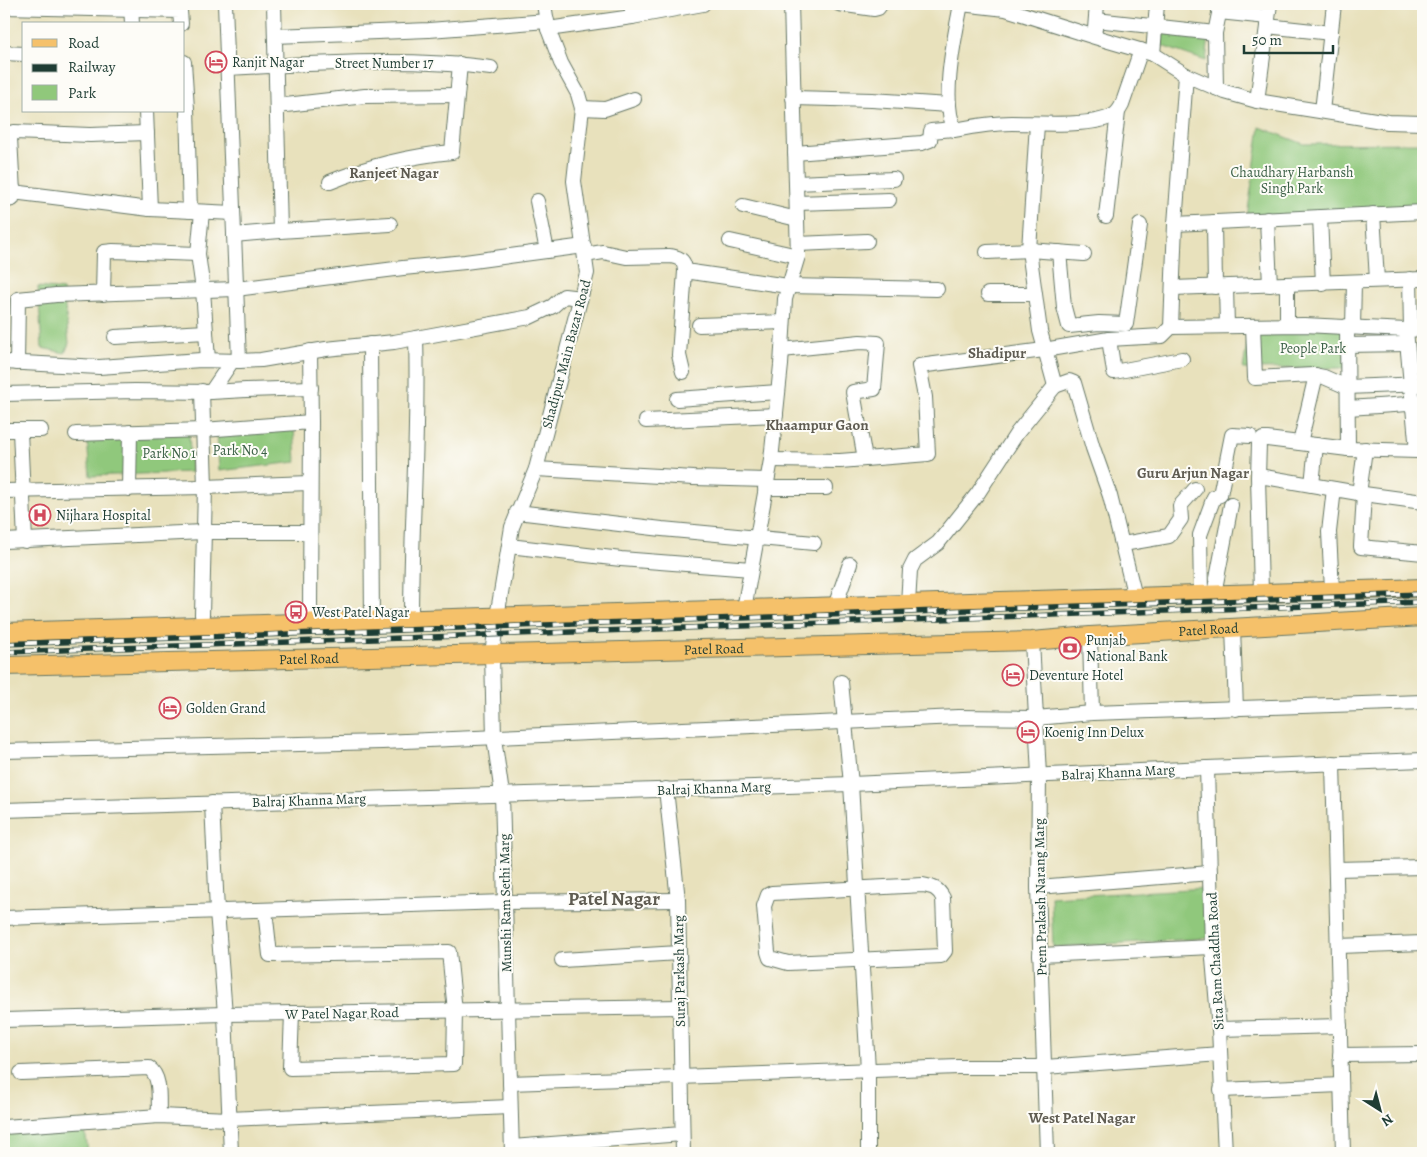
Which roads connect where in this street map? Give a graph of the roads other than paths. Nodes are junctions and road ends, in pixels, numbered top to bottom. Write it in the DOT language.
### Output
graph roads {
  1 [pos="225,4"];
  2 [pos="274,4"];
  3 [pos="544,4"];
  4 [pos="702,4"];
  5 [pos="791,4"];
  6 [pos="839,4"];
  7 [pos="881,4"];
  8 [pos="961,4"];
  9 [pos="1097,4"];
  10 [pos="1157,4"];
  11 [pos="1334,4"];
  12 [pos="48,6"];
  13 [pos="1007,6"];
  14 [pos="4,7"];
  15 [pos="1220,8"];
  16 [pos="632,10"];
  17 [pos="131,13"];
  18 [pos="180,13"];
  19 [pos="1268,15"];
  20 [pos="1096,20"];
  21 [pos="548,25"];
  22 [pos="1156,26"];
  23 [pos="1215,33"];
  24 [pos="1331,33"];
  25 [pos="275,36"];
  26 [pos="1095,37"];
  27 [pos="1147,52"];
  28 [pos="4,53"];
  29 [pos="22,54"];
  30 [pos="460,64"];
  31 [pos="276,66"];
  32 [pos="227,68"];
  33 [pos="491,68"];
  34 [pos="1186,75"];
  35 [pos="185,78"];
  36 [pos="1216,88"];
  37 [pos="457,94"];
  38 [pos="793,98"];
  39 [pos="634,99"];
  40 [pos="1257,101"];
  41 [pos="277,106"];
  42 [pos="949,106"];
  43 [pos="582,108"];
  44 [pos="1322,111"];
  45 [pos="146,112"];
  46 [pos="1118,112"];
  47 [pos="1423,123"];
  48 [pos="1037,124"];
  49 [pos="954,129"];
  50 [pos="147,133"];
  51 [pos="795,153"];
  52 [pos="894,179"];
  53 [pos="330,182"];
  54 [pos="796,183"];
  55 [pos="8,197"];
  56 [pos="890,200"];
  57 [pos="537,201"];
  58 [pos="797,203"];
  59 [pos="743,206"];
  60 [pos="150,209"];
  61 [pos="196,211"];
  62 [pos="1423,212"];
  63 [pos="233,213"];
  64 [pos="1373,214"];
  65 [pos="1106,216"];
  66 [pos="1320,217"];
  67 [pos="797,218"];
  68 [pos="1267,220"];
  69 [pos="1214,222"];
  70 [pos="390,224"];
  71 [pos="1175,224"];
  72 [pos="1140,225"];
  73 [pos="280,232"];
  74 [pos="234,235"];
  75 [pos="730,241"];
  76 [pos="867,241"];
  77 [pos="584,250"];
  78 [pos="798,250"];
  79 [pos="1029,250"];
  80 [pos="547,251"];
  81 [pos="987,252"];
  82 [pos="1059,252"];
  83 [pos="198,254"];
  84 [pos="1084,254"];
  85 [pos="686,271"];
  86 [pos="1417,279"];
  87 [pos="1376,280"];
  88 [pos="1354,282"];
  89 [pos="1323,284"];
  90 [pos="1270,285"];
  91 [pos="1287,285"];
  92 [pos="788,286"];
  93 [pos="1220,287"];
  94 [pos="1173,288"];
  95 [pos="236,289"];
  96 [pos="938,289"];
  97 [pos="203,290"];
  98 [pos="103,294"];
  99 [pos="988,294"];
  100 [pos="1035,294"];
  101 [pos="581,298"];
  102 [pos="783,322"];
  103 [pos="699,325"];
  104 [pos="1287,325"];
  105 [pos="1227,326"];
  106 [pos="1253,326"];
  107 [pos="1350,326"];
  108 [pos="1171,327"];
  109 [pos="206,332"];
  110 [pos="1412,333"];
  111 [pos="115,337"];
  112 [pos="416,338"];
  113 [pos="1109,338"];
  114 [pos="370,344"];
  115 [pos="1347,345"];
  116 [pos="782,350"];
  117 [pos="1044,350"];
  118 [pos="310,351"];
  119 [pos="1182,359"];
  120 [pos="208,360"];
  121 [pos="235,361"];
  122 [pos="10,362"];
  123 [pos="683,372"];
  124 [pos="1316,375"];
  125 [pos="1417,385"];
  126 [pos="1056,386"];
  127 [pos="1347,387"];
  128 [pos="311,388"];
  129 [pos="207,392"];
  130 [pos="778,392"];
  131 [pos="4,394"];
  132 [pos="677,399"];
  133 [pos="1418,404"];
  134 [pos="1348,408"];
  135 [pos="776,415"];
  136 [pos="646,421"];
  137 [pos="311,422"];
  138 [pos="4,430"];
  139 [pos="41,430"];
  140 [pos="203,430"];
  141 [pos="20,431"];
  142 [pos="130,432"];
  143 [pos="76,434"];
  144 [pos="1250,436"];
  145 [pos="1300,443"];
  146 [pos="1316,445"];
  147 [pos="1348,449"];
  148 [pos="1365,449"];
  149 [pos="1420,451"];
  150 [pos="865,459"];
  151 [pos="771,460"];
  152 [pos="536,468"];
  153 [pos="1259,476"];
  154 [pos="310,483"];
  155 [pos="766,484"];
  156 [pos="1312,485"];
  157 [pos="205,487"];
  158 [pos="826,488"];
  159 [pos="129,489"];
  160 [pos="1194,489"];
  161 [pos="1334,489"];
  162 [pos="23,491"];
  163 [pos="4,492"];
  164 [pos="1361,494"];
  165 [pos="1423,502"];
  166 [pos="1231,505"];
  167 [pos="517,512"];
  168 [pos="203,532"];
  169 [pos="310,532"];
  170 [pos="757,538"];
  171 [pos="25,541"];
  172 [pos="4,542"];
  173 [pos="814,543"];
  174 [pos="1123,544"];
  175 [pos="509,546"];
  176 [pos="1423,553"];
  177 [pos="850,564"];
  178 [pos="751,569"];
  179 [pos="1423,588"];
  180 [pos="1332,590"];
  181 [pos="1261,592"];
  182 [pos="1208,594"];
  183 [pos="1136,597"];
  184 [pos="908,604"];
  185 [pos="835,606"];
  186 [pos="744,609"];
  187 [pos="310,610"];
  188 [pos="202,615"];
  189 [pos="1423,616"];
  190 [pos="497,617"];
  191 [pos="411,620"];
  192 [pos="372,621"];
  193 [pos="1233,628"];
  194 [pos="4,632"];
  195 [pos="1090,636"];
  196 [pos="1032,641"];
  197 [pos="492,654"];
  198 [pos="4,666"];
  199 [pos="841,682"];
  200 [pos="1423,702"];
  201 [pos="1236,709"];
  202 [pos="1092,713"];
  203 [pos="1036,718"];
  204 [pos="845,724"];
  205 [pos="494,738"];
  206 [pos="4,751"];
  207 [pos="1423,760"];
  208 [pos="1334,764"];
  209 [pos="1206,768"];
  210 [pos="1038,775"];
  211 [pos="851,784"];
  212 [pos="666,789"];
  213 [pos="502,794"];
  214 [pos="212,803"];
  215 [pos="4,810"];
  216 [pos="1423,867"];
  217 [pos="1336,869"];
  218 [pos="1210,873"];
  219 [pos="1038,887"];
  220 [pos="857,888"];
  221 [pos="678,900"];
  222 [pos="505,902"];
  223 [pos="265,910"];
  224 [pos="217,911"];
  225 [pos="4,918"];
  226 [pos="1423,944"];
  227 [pos="1338,946"];
  228 [pos="1212,947"];
  229 [pos="679,953"];
  230 [pos="1040,955"];
  231 [pos="862,959"];
  232 [pos="562,960"];
  233 [pos="680,1007"];
  234 [pos="455,1011"];
  235 [pos="508,1011"];
  236 [pos="292,1013"];
  237 [pos="226,1014"];
  238 [pos="4,1020"];
  239 [pos="1340,1026"];
  240 [pos="1219,1029"];
  241 [pos="1220,1054"];
  242 [pos="1423,1054"];
  243 [pos="1340,1055"];
  244 [pos="1045,1067"];
  245 [pos="868,1069"];
  246 [pos="21,1074"];
  247 [pos="681,1078"];
  248 [pos="510,1083"];
  249 [pos="1341,1085"];
  250 [pos="1221,1090"];
  251 [pos="510,1107"];
  252 [pos="159,1116"];
  253 [pos="229,1119"];
  254 [pos="4,1128"];
  255 [pos="682,1134"];
  256 [pos="512,1150"];
  257 [pos="231,1153"];
  258 [pos="683,1153"];
  259 [pos="868,1153"];
  260 [pos="1047,1153"];
  261 [pos="1225,1153"];
  262 [pos="1343,1153"];
  1 -- 32 [label="street"];
  2 -- 25 [label="street"];
  3 -- 21 [label="street, Shadipur Main Bazar Road"];
  4 -- 16 [label="street"];
  5 -- 38 [label="street"];
  6 -- 7 [label="street"];
  8 -- 13 [label="street"];
  8 -- 42 [label="street"];
  9 -- 20 [label="street"];
  10 -- 22 [label="street"];
  11 -- 24 [label="street"];
  12 -- 14 [label="street"];
  12 -- 17 [label="street"];
  13 -- 26 [label="street"];
  15 -- 19 [label="street"];
  15 -- 23 [label="street"];
  16 -- 21 [label="street"];
  17 -- 18 [label="street"];
  19 -- 24 [label="street"];
  19 -- 40 [label="street"];
  20 -- 22 [label="street"];
  20 -- 26 [label="street"];
  21 -- 25 [label="street"];
  21 -- 43 [label="street, Shadipur Main Bazar Road"];
  22 -- 23 [label="street"];
  22 -- 27 [label="street"];
  23 -- 36 [label="street"];
  24 -- 44 [label="street"];
  25 -- 31 [label="street"];
  26 -- 27 [label="street"];
  27 -- 34 [label="street"];
  27 -- 46 [label="street"];
  28 -- 29 [label="street"];
  30 -- 31 [label="street, Street Number 17"];
  30 -- 33 [label="street, Street Number 17"];
  30 -- 37 [label="street"];
  31 -- 32 [label="street, Street Number 17"];
  31 -- 41 [label="street"];
  32 -- 63 [label="street"];
  34 -- 36 [label="street"];
  34 -- 71 [label="street"];
  35 -- 61 [label="street"];
  36 -- 40 [label="street"];
  37 -- 41 [label="street"];
  37 -- 53 [label="street"];
  38 -- 42 [label="street"];
  38 -- 51 [label="street"];
  39 -- 43 [label="street"];
  40 -- 44 [label="street"];
  41 -- 73 [label="street"];
  42 -- 49 [label="street"];
  43 -- 77 [label="street, Shadipur Main Bazar Road"];
  44 -- 47 [label="street"];
  45 -- 50 [label="street"];
  46 -- 48 [label="street"];
  46 -- 65 [label="street"];
  48 -- 49 [label="street"];
  48 -- 79 [label="street"];
  49 -- 51 [label="street"];
  50 -- 55 [label="street"];
  50 -- 60 [label="street"];
  51 -- 54 [label="street"];
  52 -- 54 [label="street"];
  54 -- 58 [label="street"];
  55 -- 60 [label="street"];
  56 -- 58 [label="street"];
  57 -- 80 [label="street"];
  58 -- 67 [label="street"];
  59 -- 67 [label="street"];
  60 -- 61 [label="street"];
  61 -- 63 [label="street"];
  61 -- 83 [label="street"];
  62 -- 64 [label="street"];
  63 -- 74 [label="street"];
  64 -- 66 [label="street"];
  64 -- 87 [label="street"];
  66 -- 68 [label="street"];
  66 -- 89 [label="street"];
  67 -- 78 [label="street"];
  68 -- 69 [label="street"];
  68 -- 90 [label="street"];
  69 -- 71 [label="street"];
  69 -- 93 [label="street"];
  70 -- 73 [label="street"];
  71 -- 94 [label="street"];
  72 -- 82 [label="street"];
  73 -- 74 [label="street"];
  74 -- 95 [label="street"];
  75 -- 78 [label="street"];
  76 -- 78 [label="street"];
  77 -- 80 [label="street"];
  77 -- 85 [label="street"];
  77 -- 101 [label="street, Shadipur Main Bazar Road"];
  78 -- 92 [label="street"];
  79 -- 81 [label="street"];
  79 -- 82 [label="street"];
  79 -- 100 [label="street"];
  80 -- 95 [label="street"];
  82 -- 84 [label="street"];
  83 -- 97 [label="street"];
  83 -- 98 [label="street"];
  85 -- 92 [label="street"];
  85 -- 123 [label="street"];
  86 -- 87 [label="street"];
  86 -- 110 [label="street"];
  87 -- 88 [label="street"];
  88 -- 89 [label="street"];
  88 -- 107 [label="street"];
  89 -- 91 [label="street"];
  90 -- 91 [label="street"];
  90 -- 93 [label="street"];
  91 -- 104 [label="street"];
  92 -- 96 [label="street"];
  92 -- 102 [label="street"];
  93 -- 94 [label="street"];
  93 -- 105 [label="street"];
  94 -- 108 [label="street"];
  95 -- 97 [label="street"];
  95 -- 121 [label="street"];
  97 -- 98 [label="street"];
  97 -- 109 [label="street"];
  98 -- 122 [label="street"];
  99 -- 100 [label="street"];
  100 -- 117 [label="street"];
  101 -- 112 [label="street"];
  101 -- 152 [label="street, Shadipur Main Bazar Road"];
  102 -- 103 [label="street"];
  102 -- 116 [label="street"];
  104 -- 106 [label="street"];
  104 -- 107 [label="street"];
  105 -- 106 [label="street"];
  105 -- 108 [label="street"];
  106 -- 124 [label="street"];
  107 -- 110 [label="street"];
  107 -- 115 [label="street"];
  108 -- 113 [label="street"];
  109 -- 111 [label="street"];
  109 -- 120 [label="street"];
  110 -- 115 [label="street"];
  110 -- 125 [label="street"];
  112 -- 114 [label="street"];
  112 -- 191 [label="street"];
  113 -- 117 [label="street"];
  113 -- 119 [label="street"];
  114 -- 118 [label="street"];
  114 -- 192 [label="street"];
  115 -- 127 [label="street"];
  116 -- 130 [label="street"];
  116 -- 150 [label="street"];
  117 -- 126 [label="street"];
  117 -- 150 [label="street"];
  118 -- 121 [label="street"];
  118 -- 128 [label="street"];
  120 -- 121 [label="street"];
  120 -- 122 [label="street"];
  121 -- 129 [label="street"];
  124 -- 127 [label="street"];
  124 -- 145 [label="street"];
  125 -- 127 [label="street"];
  125 -- 133 [label="street"];
  126 -- 174 [label="street"];
  126 -- 184 [label="street"];
  127 -- 134 [label="street"];
  128 -- 129 [label="street"];
  128 -- 137 [label="street"];
  129 -- 131 [label="street"];
  129 -- 140 [label="street"];
  130 -- 132 [label="street"];
  130 -- 135 [label="street"];
  133 -- 134 [label="street"];
  133 -- 149 [label="street"];
  134 -- 147 [label="street"];
  135 -- 136 [label="street"];
  135 -- 151 [label="street"];
  137 -- 140 [label="street"];
  137 -- 154 [label="street"];
  138 -- 141 [label="street"];
  139 -- 141 [label="street"];
  140 -- 142 [label="street"];
  140 -- 157 [label="street"];
  141 -- 162 [label="street"];
  142 -- 143 [label="street"];
  142 -- 159 [label="street"];
  144 -- 182 [label="street"];
  145 -- 146 [label="street"];
  145 -- 153 [label="street"];
  146 -- 147 [label="street"];
  146 -- 156 [label="street"];
  147 -- 148 [label="street"];
  148 -- 149 [label="street"];
  148 -- 164 [label="street"];
  150 -- 151 [label="street"];
  151 -- 155 [label="street"];
  152 -- 155 [label="street"];
  152 -- 167 [label="street, Shadipur Main Bazar Road"];
  153 -- 156 [label="street"];
  153 -- 181 [label="street"];
  154 -- 157 [label="street"];
  154 -- 169 [label="street"];
  155 -- 158 [label="street"];
  155 -- 170 [label="street"];
  156 -- 161 [label="street"];
  157 -- 159 [label="street"];
  157 -- 168 [label="street"];
  159 -- 162 [label="street"];
  160 -- 174 [label="street"];
  161 -- 164 [label="street"];
  161 -- 180 [label="street"];
  162 -- 163 [label="street"];
  162 -- 171 [label="street"];
  164 -- 165 [label="street"];
  164 -- 176 [label="street"];
  166 -- 182 [label="street"];
  167 -- 170 [label="street"];
  167 -- 175 [label="street, Shadipur Main Bazar Road"];
  168 -- 169 [label="street"];
  168 -- 171 [label="street"];
  168 -- 188 [label="street"];
  169 -- 187 [label="street"];
  170 -- 173 [label="street"];
  170 -- 178 [label="street"];
  171 -- 172 [label="street"];
  174 -- 183 [label="street"];
  175 -- 178 [label="street"];
  175 -- 190 [label="street, Shadipur Main Bazar Road"];
  177 -- 185 [label="street"];
  178 -- 186 [label="street"];
  179 -- 180 [label="main road"];
  180 -- 181 [label="main road"];
  181 -- 182 [label="main road"];
  182 -- 183 [label="main road"];
  183 -- 184 [label="main road"];
  184 -- 185 [label="main road"];
  185 -- 186 [label="main road"];
  186 -- 190 [label="main road"];
  189 -- 193 [label="main road, Patel Road"];
  190 -- 191 [label="main road"];
  190 -- 197 [label="street, Shadipur Main Bazar Road"];
  191 -- 192 [label="main road"];
  192 -- 194 [label="main road"];
  193 -- 195 [label="main road, Patel Road"];
  193 -- 201 [label="street"];
  195 -- 196 [label="main road, Patel Road"];
  195 -- 202 [label="street"];
  196 -- 197 [label="main road, Patel Road"];
  196 -- 203 [label="street, Prem Prakash Narang Marg"];
  197 -- 198 [label="main road, Patel Road"];
  197 -- 205 [label="street, Munshi Ram Sethi Marg"];
  199 -- 204 [label="street"];
  200 -- 201 [label="street"];
  201 -- 202 [label="street"];
  202 -- 203 [label="street"];
  203 -- 204 [label="street"];
  203 -- 210 [label="street, Prem Prakash Narang Marg"];
  204 -- 205 [label="street"];
  204 -- 211 [label="street"];
  205 -- 206 [label="street"];
  205 -- 213 [label="street, Munshi Ram Sethi Marg"];
  207 -- 208 [label="street, Balraj Khanna Marg"];
  208 -- 209 [label="street, Balraj Khanna Marg"];
  208 -- 217 [label="street"];
  209 -- 210 [label="street, Balraj Khanna Marg"];
  209 -- 218 [label="street, Sita Ram Chaddha Road"];
  210 -- 211 [label="street, Balraj Khanna Marg"];
  210 -- 219 [label="street, Prem Prakash Narang Marg"];
  211 -- 212 [label="street, Balraj Khanna Marg"];
  211 -- 220 [label="street"];
  212 -- 213 [label="street, Balraj Khanna Marg"];
  212 -- 221 [label="street, Suraj Parkash Marg"];
  213 -- 214 [label="street, Balraj Khanna Marg"];
  213 -- 222 [label="street, Munshi Ram Sethi Marg"];
  214 -- 215 [label="street, Balraj Khanna Marg"];
  214 -- 224 [label="street"];
  216 -- 217 [label="street"];
  217 -- 227 [label="street"];
  218 -- 219 [label="street"];
  218 -- 228 [label="street, Sita Ram Chaddha Road"];
  219 -- 230 [label="street, Prem Prakash Narang Marg"];
  220 -- 231 [label="street"];
  220 -- 231 [label="street"];
  220 -- 231 [label="street"];
  221 -- 222 [label="street"];
  221 -- 229 [label="street, Suraj Parkash Marg"];
  222 -- 223 [label="street"];
  222 -- 235 [label="street, Munshi Ram Sethi Marg"];
  223 -- 224 [label="street"];
  223 -- 234 [label="street"];
  224 -- 225 [label="street"];
  224 -- 237 [label="street"];
  226 -- 227 [label="street"];
  227 -- 239 [label="street"];
  228 -- 230 [label="street"];
  228 -- 240 [label="street, Sita Ram Chaddha Road"];
  229 -- 232 [label="street"];
  229 -- 233 [label="street, Suraj Parkash Marg"];
  230 -- 244 [label="street, Prem Prakash Narang Marg"];
  231 -- 245 [label="street"];
  233 -- 235 [label="street, W Patel Nagar Road"];
  233 -- 247 [label="street, Suraj Parkash Marg"];
  234 -- 235 [label="street, W Patel Nagar Road"];
  234 -- 236 [label="street, W Patel Nagar Road"];
  234 -- 236 [label="street"];
  235 -- 248 [label="street, Munshi Ram Sethi Marg"];
  236 -- 237 [label="street, W Patel Nagar Road"];
  237 -- 238 [label="street, W Patel Nagar Road"];
  237 -- 253 [label="street"];
  239 -- 240 [label="street"];
  239 -- 243 [label="street"];
  240 -- 241 [label="street, Sita Ram Chaddha Road"];
  241 -- 244 [label="street"];
  241 -- 250 [label="street, Sita Ram Chaddha Road"];
  242 -- 243 [label="street"];
  243 -- 249 [label="street"];
  244 -- 245 [label="street"];
  244 -- 260 [label="street, Prem Prakash Narang Marg"];
  245 -- 247 [label="street"];
  245 -- 259 [label="street"];
  246 -- 252 [label="street"];
  247 -- 248 [label="street"];
  247 -- 255 [label="street, Suraj Parkash Marg"];
  248 -- 251 [label="street, Munshi Ram Sethi Marg"];
  249 -- 250 [label="street"];
  249 -- 262 [label="street"];
  250 -- 261 [label="street, Sita Ram Chaddha Road"];
  251 -- 253 [label="street"];
  251 -- 256 [label="street, Munshi Ram Sethi Marg"];
  252 -- 253 [label="street"];
  252 -- 254 [label="street"];
  253 -- 257 [label="street"];
  255 -- 256 [label="street"];
  255 -- 258 [label="street, Suraj Parkash Marg"];
}
